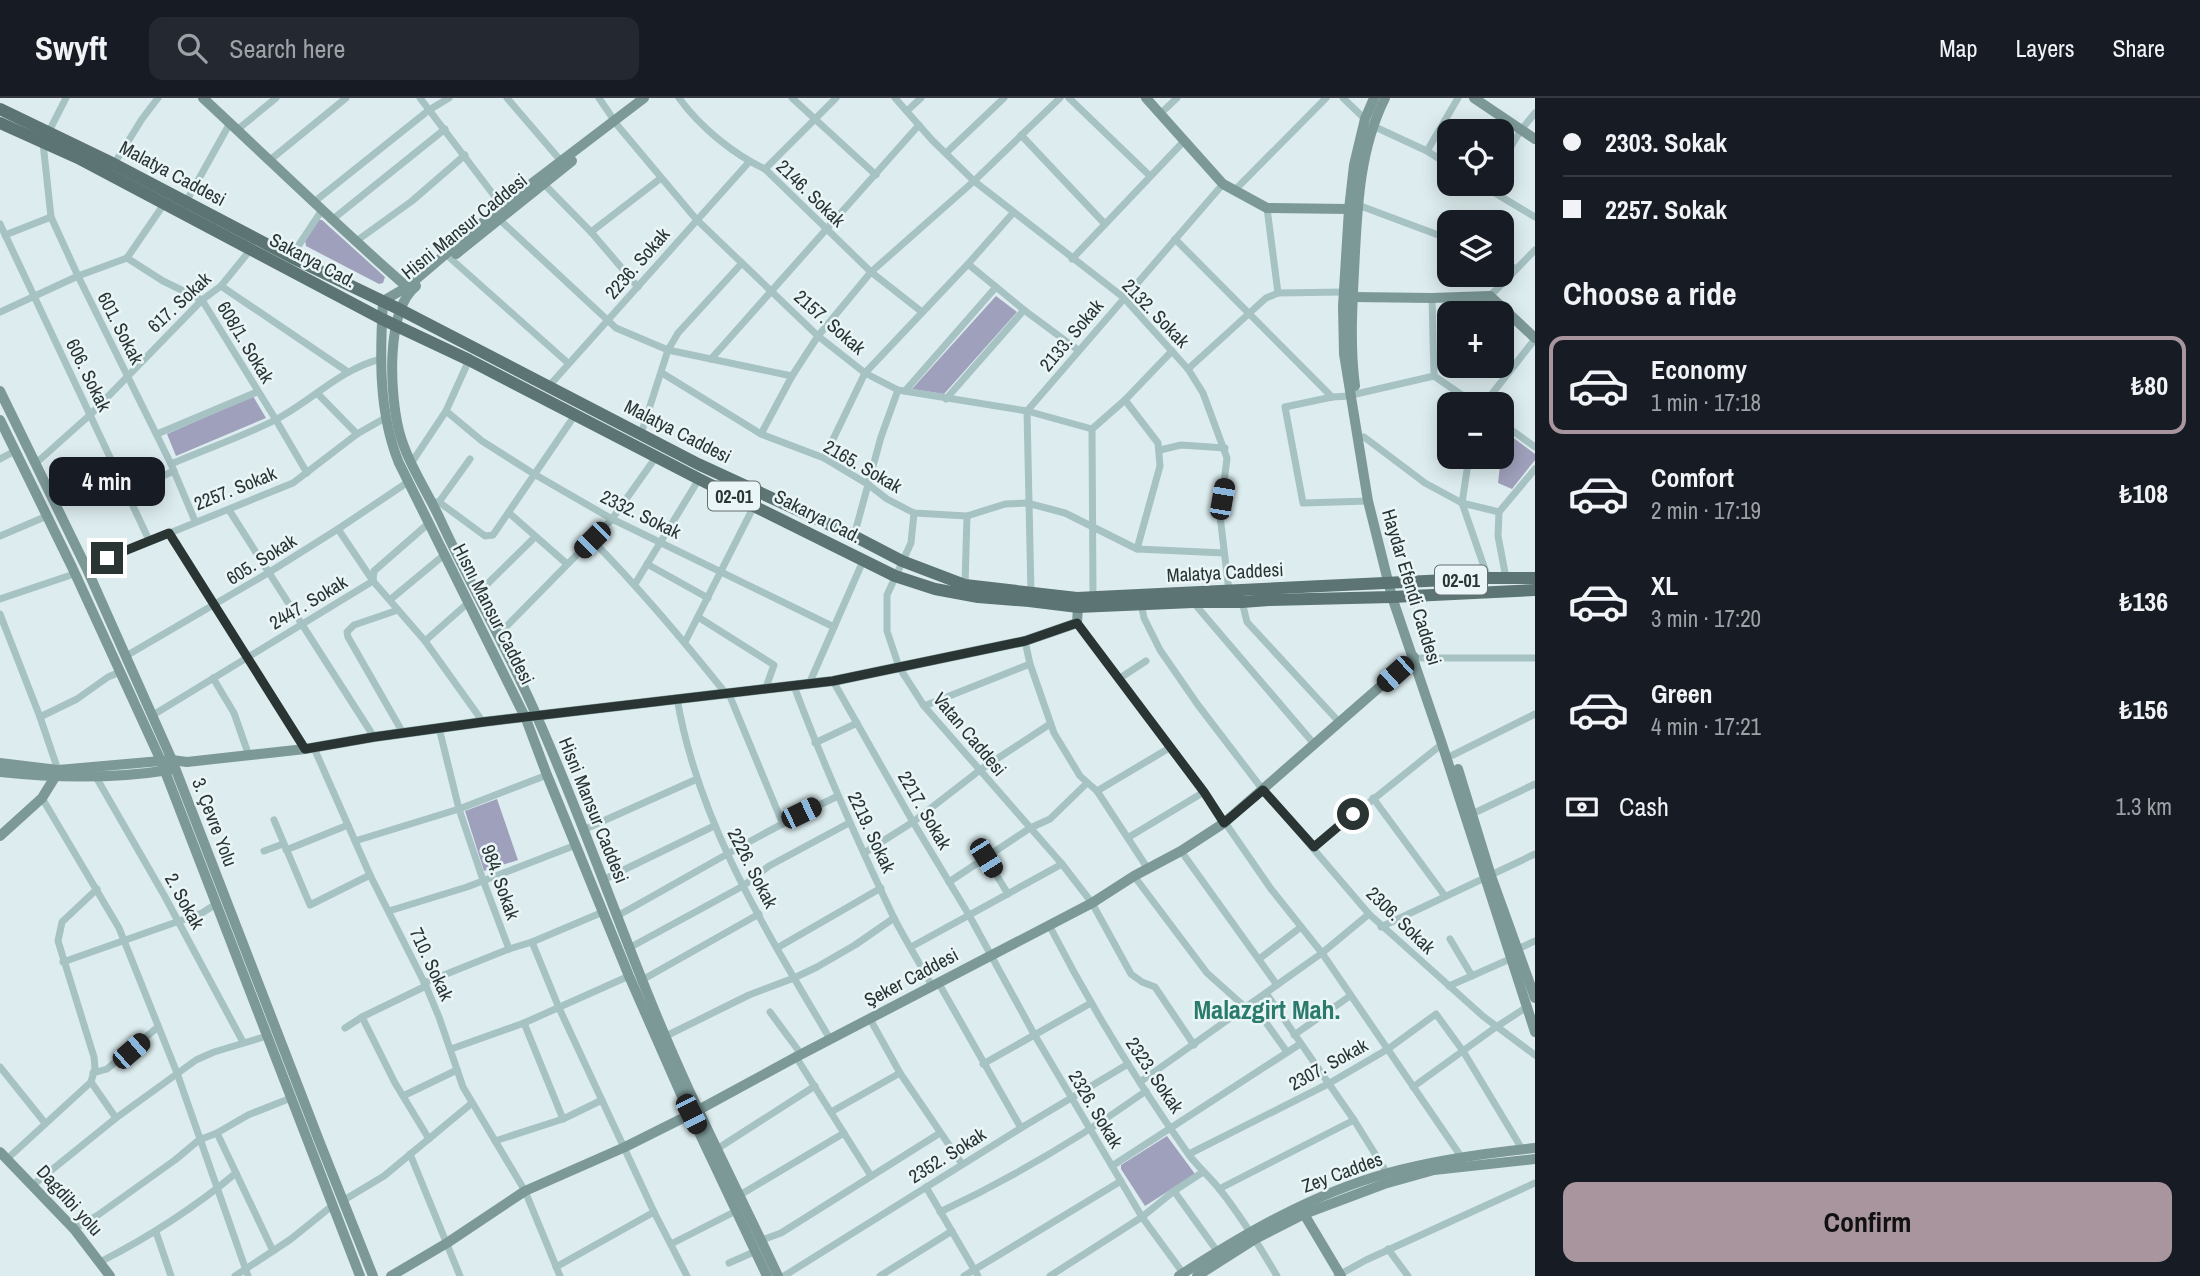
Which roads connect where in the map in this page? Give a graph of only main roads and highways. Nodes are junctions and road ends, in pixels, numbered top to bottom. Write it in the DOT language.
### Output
graph roads {
  1 [pos="203,98"];
  2 [pos="644,98"];
  3 [pos="654,98"];
  4 [pos="1146,98"];
  5 [pos="1374,98"];
  6 [pos="1385,98"];
  7 [pos="1474,98"];
  8 [pos="0,109"];
  9 [pos="0,123"];
  10 [pos="617,123"];
  11 [pos="1369,123"];
  12 [pos="45,137"];
  13 [pos="1535,139"];
  14 [pos="1354,207"];
  15 [pos="407,287"];
  16 [pos="1349,294"];
  17 [pos="383,301"];
  18 [pos="401,310"];
  19 [pos="382,319"];
  20 [pos="396,326"];
  21 [pos="1535,339"];
  22 [pos="0,391"];
  23 [pos="1353,395"];
  24 [pos="0,420"];
  25 [pos="1535,578"];
  26 [pos="1394,590"];
  27 [pos="1535,590"];
  28 [pos="472,599"];
  29 [pos="1078,607"];
  30 [pos="1417,658"];
  31 [pos="532,718"];
  32 [pos="0,763"];
  33 [pos="168,765"];
  34 [pos="0,772"];
  35 [pos="56,773"];
  36 [pos="0,836"];
  37 [pos="1488,877"];
  38 [pos="1535,998"];
  39 [pos="1535,1032"];
  40 [pos="695,1112"];
  41 [pos="1535,1148"];
  42 [pos="4,1155"];
  43 [pos="1535,1158"];
  44 [pos="1304,1214"];
  45 [pos="1253,1235"];
  46 [pos="759,1245"];
  47 [pos="1205,1274"];
  48 [pos="1181,1275"];
  49 [pos="1339,1275"];
  50 [pos="110,1276"];
  51 [pos="360,1276"];
  52 [pos="373,1276"];
  53 [pos="391,1276"];
  54 [pos="767,1276"];
  55 [pos="778,1276"];
  1 -- 15 [label="main road"];
  2 -- 10 [label="main road"];
  3 -- 10 [label="main road, Hisni Mansur Caddesi"];
  4 -- 14 [label="main road"];
  5 -- 11 [label="main road, Haydar Efendi Caddesi"];
  6 -- 11 [label="main road, Haydar Efendi Caddesi"];
  7 -- 13 [label="main road"];
  8 -- 12 [label="main road, Malatya Caddesi"];
  9 -- 12 [label="main road, Sakarya Cad. / 02-01"];
  10 -- 15 [label="main road"];
  10 -- 18 [label="main road, Hisni Mansur Caddesi"];
  11 -- 14 [label="main road, Haydar Efendi Caddesi"];
  12 -- 17 [label="main road, Malatya Caddesi"];
  12 -- 19 [label="main road, Sakarya Cad. / 02-01"];
  14 -- 16 [label="main road, Haydar Efendi Caddesi"];
  15 -- 17 [label="main road"];
  16 -- 21 [label="main road"];
  16 -- 23 [label="main road, Haydar Efendi Caddesi"];
  17 -- 18 [label="main road, Malatya Caddesi"];
  17 -- 19 [label="main road, Hısnı Mansur Caddesi"];
  18 -- 20 [label="main road, Hisni Mansur Caddesi"];
  18 -- 26 [label="main road, Malatya Caddesi"];
  19 -- 20 [label="main road, Sakarya Cad. / 02-01"];
  19 -- 28 [label="main road, Hısnı Mansur Caddesi"];
  20 -- 28 [label="main road, Hisni Mansur Caddesi"];
  20 -- 29 [label="main road, Sakarya Cad. / 02-01"];
  22 -- 33 [label="main road, 3. Çevre Yolu"];
  23 -- 26 [label="main road, Haydar Efendi Caddesi"];
  23 -- 26 [label="main road, Haydar Efendi Caddesi"];
  24 -- 33 [label="main road, 3. Çevre Yolu"];
  25 -- 26 [label="main road, Sakarya Cad. / 02-01"];
  26 -- 27 [label="main road, Sakarya Cad. / 02-01"];
  26 -- 29 [label="main road, Sakarya Cad. / 02-01"];
  26 -- 30 [label="main road, Haydar Efendi Caddesi"];
  28 -- 31 [label="main road, Hısnı Mansur Caddesi"];
  28 -- 31 [label="main road, Hisni Mansur Caddesi"];
  29 -- 31 [label="main road"];
  30 -- 37 [label="main road, Haydar Efendi Caddesi"];
  30 -- 37 [label="main road, Haydar Efendi Caddesi"];
  30 -- 40 [label="main road, Şeker Caddesi"];
  31 -- 33 [label="main road"];
  31 -- 40 [label="main road, Hisni Mansur Caddesi"];
  31 -- 40 [label="main road, Hısnı Mansur Caddesi"];
  32 -- 35 [label="main road"];
  33 -- 35 [label="main road"];
  33 -- 35 [label="main road"];
  33 -- 51 [label="main road, 3. Çevre Yolu"];
  33 -- 52 [label="main road, 3. Çevre Yolu"];
  34 -- 35 [label="main road"];
  35 -- 36 [label="main road"];
  37 -- 38 [label="main road, Haydar Efendi Caddesi"];
  37 -- 39 [label="main road, Haydar Efendi Caddesi"];
  40 -- 46 [label="main road, Hisni Mansur Caddesi"];
  40 -- 46 [label="main road, Hısnı Mansur Caddesi"];
  40 -- 53 [label="main road, Şeker Caddesi"];
  41 -- 45 [label="main road, Zey Caddes"];
  42 -- 50 [label="main road, Dagdibi yolu"];
  43 -- 44 [label="main road, Zey Caddes"];
  44 -- 45 [label="main road, Zey Caddes"];
  44 -- 49 [label="main road"];
  45 -- 47 [label="main road, Zey Caddes"];
  45 -- 48 [label="main road, Zey Caddes"];
  46 -- 54 [label="main road, Hısnı Mansur Caddesi"];
  46 -- 55 [label="main road, Hisni Mansur Caddesi"];
}
